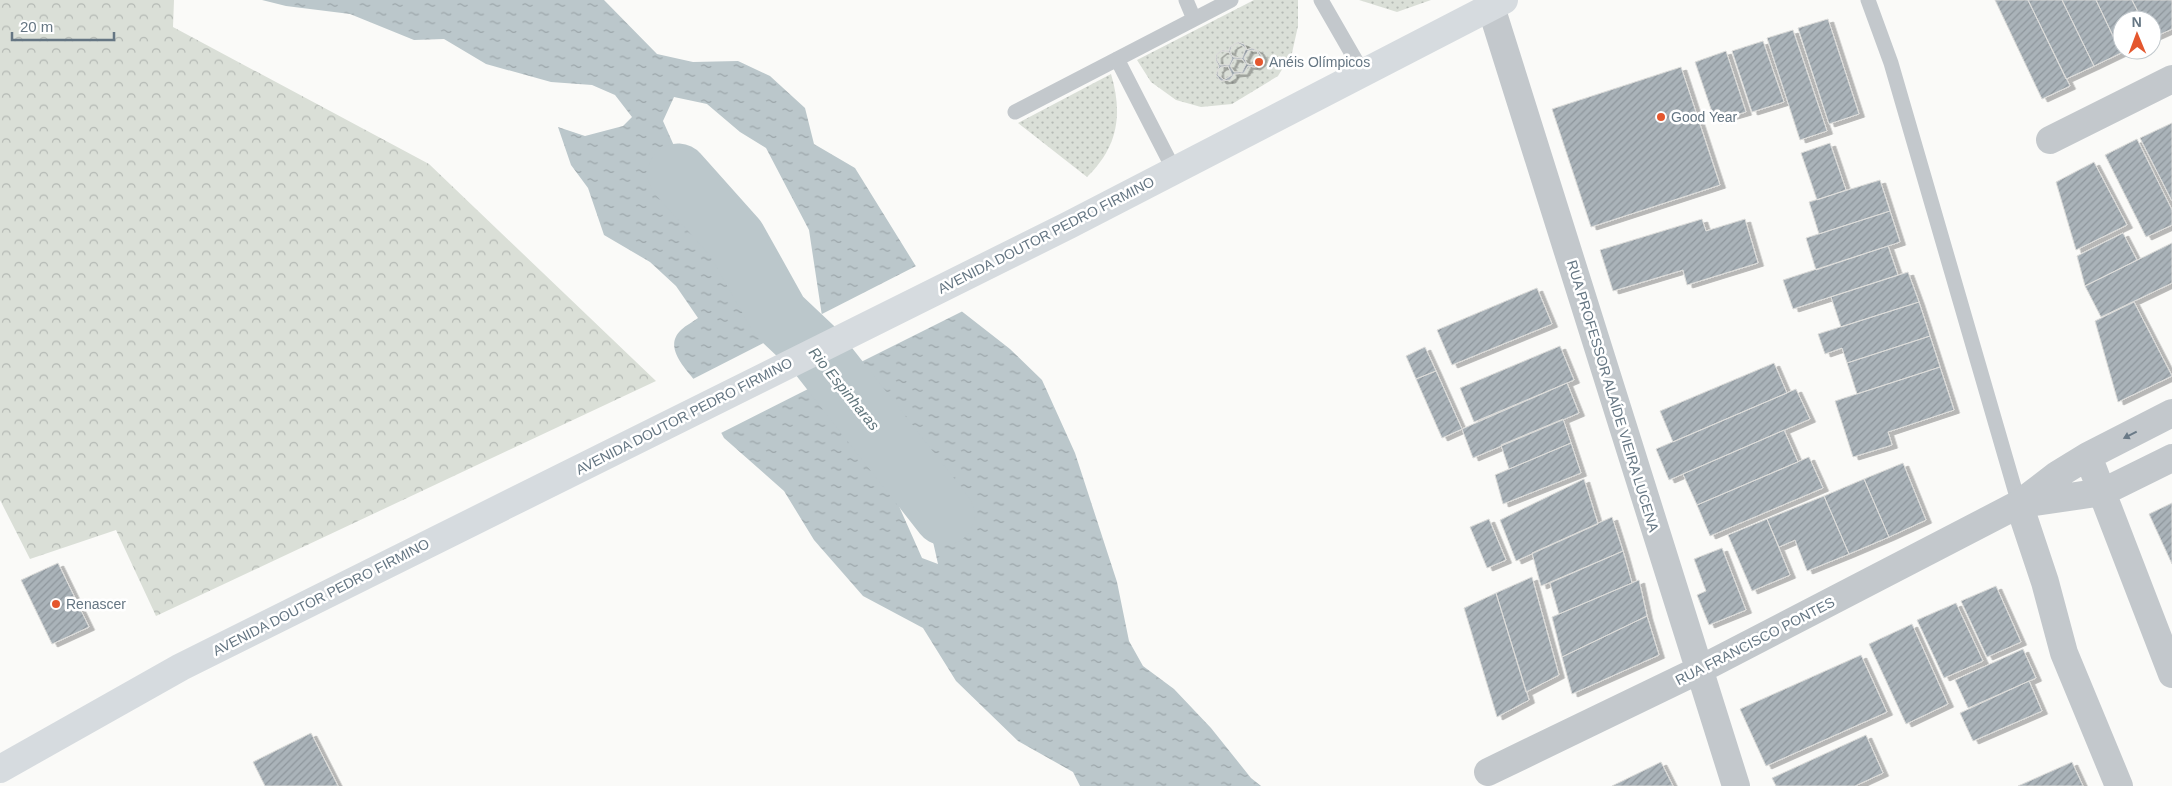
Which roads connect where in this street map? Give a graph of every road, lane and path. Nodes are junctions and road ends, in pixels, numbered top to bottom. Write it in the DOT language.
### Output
graph roads {
  1 [pos="1186,0"];
  2 [pos="1321,0"];
  3 [pos="1868,0"];
  4 [pos="1227,1"];
  5 [pos="1497,3"];
  6 [pos="1194,19"];
  7 [pos="1117,59"];
  8 [pos="1363,73"];
  9 [pos="2172,79"];
  10 [pos="1015,112"];
  11 [pos="2050,140"];
  12 [pos="1174,170"];
  13 [pos="2172,413"];
  14 [pos="2088,456"];
  15 [pos="2172,458"];
  16 [pos="2103,492"];
  17 [pos="2020,504"];
  18 [pos="1699,670"];
  19 [pos="2172,674"];
  20 [pos="0,769"];
  21 [pos="1488,772"];
  22 [pos="1736,786"];
  23 [pos="2119,786"];
  1 -- 6 [label="lane"];
  2 -- 8 [label="lane"];
  3 -- 17 [label="lane"];
  4 -- 6 [label="lane"];
  5 -- 8 [label="main road, AVENIDA DOUTOR PEDRO FIRMINO"];
  5 -- 18 [label="street, RUA PROFESSOR ALAÍDE VIEIRA LUCENA"];
  6 -- 7 [label="lane"];
  7 -- 10 [label="lane"];
  7 -- 12 [label="lane"];
  8 -- 12 [label="main road, AVENIDA DOUTOR PEDRO FIRMINO"];
  9 -- 11 [label="street"];
  12 -- 20 [label="main road, AVENIDA DOUTOR PEDRO FIRMINO"];
  13 -- 14 [label="street, RUA FRANCISCO PONTES, one-way"];
  14 -- 16 [label="street"];
  14 -- 17 [label="street, RUA FRANCISCO PONTES"];
  15 -- 16 [label="street, RUA FRANCISCO PONTES"];
  16 -- 17 [label="street, RUA FRANCISCO PONTES"];
  16 -- 19 [label="street"];
  17 -- 18 [label="street, RUA FRANCISCO PONTES"];
  17 -- 23 [label="street"];
  18 -- 21 [label="street, RUA FRANCISCO PONTES"];
  18 -- 22 [label="street, RUA PROFESSOR ALAÍDE VIEIRA LUCENA"];
}
